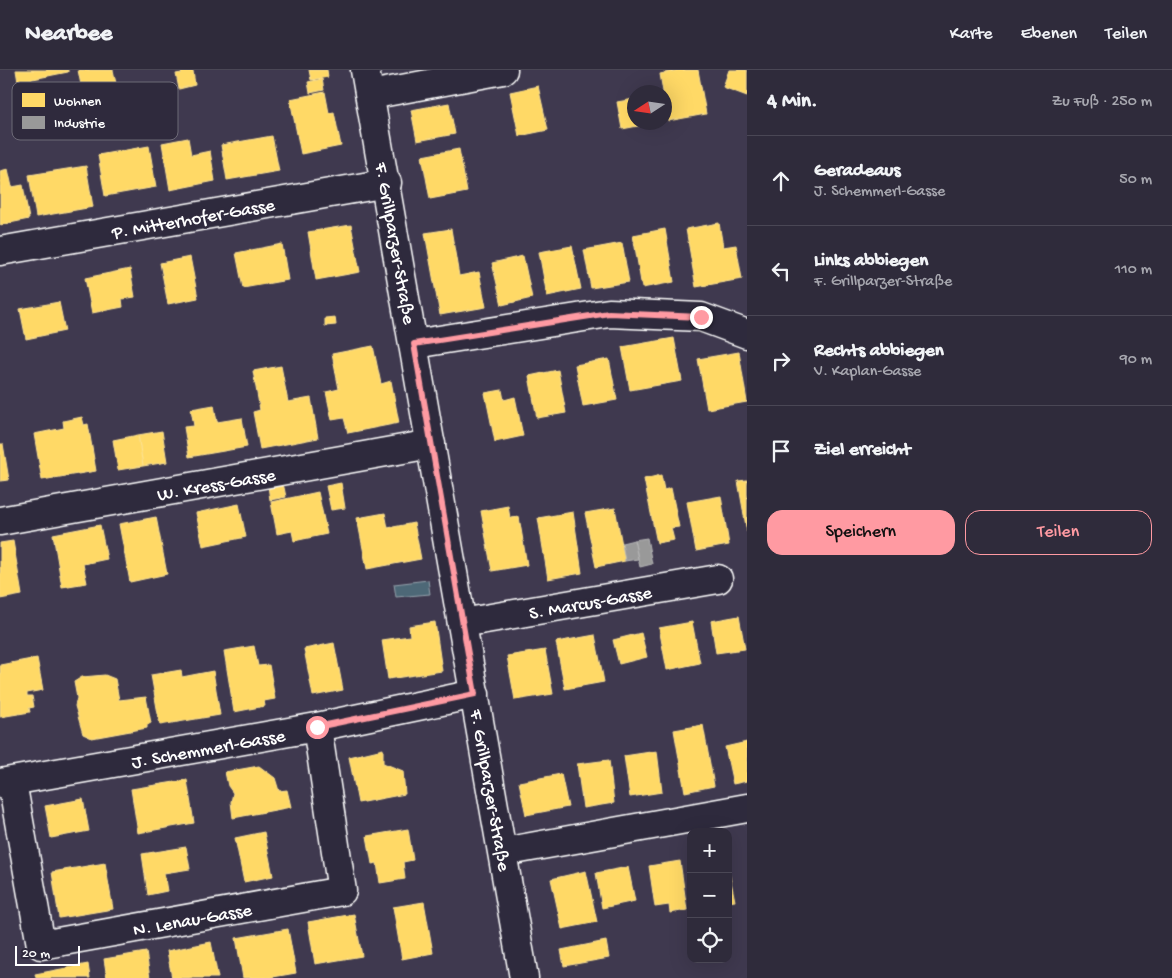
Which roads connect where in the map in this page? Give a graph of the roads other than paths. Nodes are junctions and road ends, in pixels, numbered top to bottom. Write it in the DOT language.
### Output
graph roads {
  1 [pos="503,70"];
  2 [pos="368,82"];
  3 [pos="387,183"];
  4 [pos="0,251"];
  5 [pos="747,334"];
  6 [pos="414,344"];
  7 [pos="431,444"];
  8 [pos="0,521"];
  9 [pos="718,579"];
  10 [pos="462,623"];
  11 [pos="475,694"];
  12 [pos="317,727"];
  13 [pos="6,783"];
  14 [pos="747,808"];
  15 [pos="503,852"];
  16 [pos="524,978"];
  1 -- 2 [label="street"];
  2 -- 3 [label="street, F. Grillparzer-Straße"];
  3 -- 4 [label="street, P. Mitterhofer-Gasse"];
  3 -- 6 [label="street, F. Grillparzer-Straße"];
  5 -- 6 [label="street"];
  6 -- 7 [label="street, F. Grillparzer-Straße"];
  7 -- 8 [label="street, W. Kress-Gasse"];
  7 -- 10 [label="street, F. Grillparzer-Straße"];
  9 -- 10 [label="street, S. Marcus-Gasse"];
  10 -- 11 [label="street, F. Grillparzer-Straße"];
  11 -- 12 [label="street, J. Schemmerl-Gasse"];
  11 -- 15 [label="street, F. Grillparzer-Straße"];
  12 -- 13 [label="street, J. Schemmerl-Gasse"];
  12 -- 13 [label="street, N. Lenau-Gasse"];
  14 -- 15 [label="street"];
  15 -- 16 [label="street, F. Grillparzer-Straße"];
}
